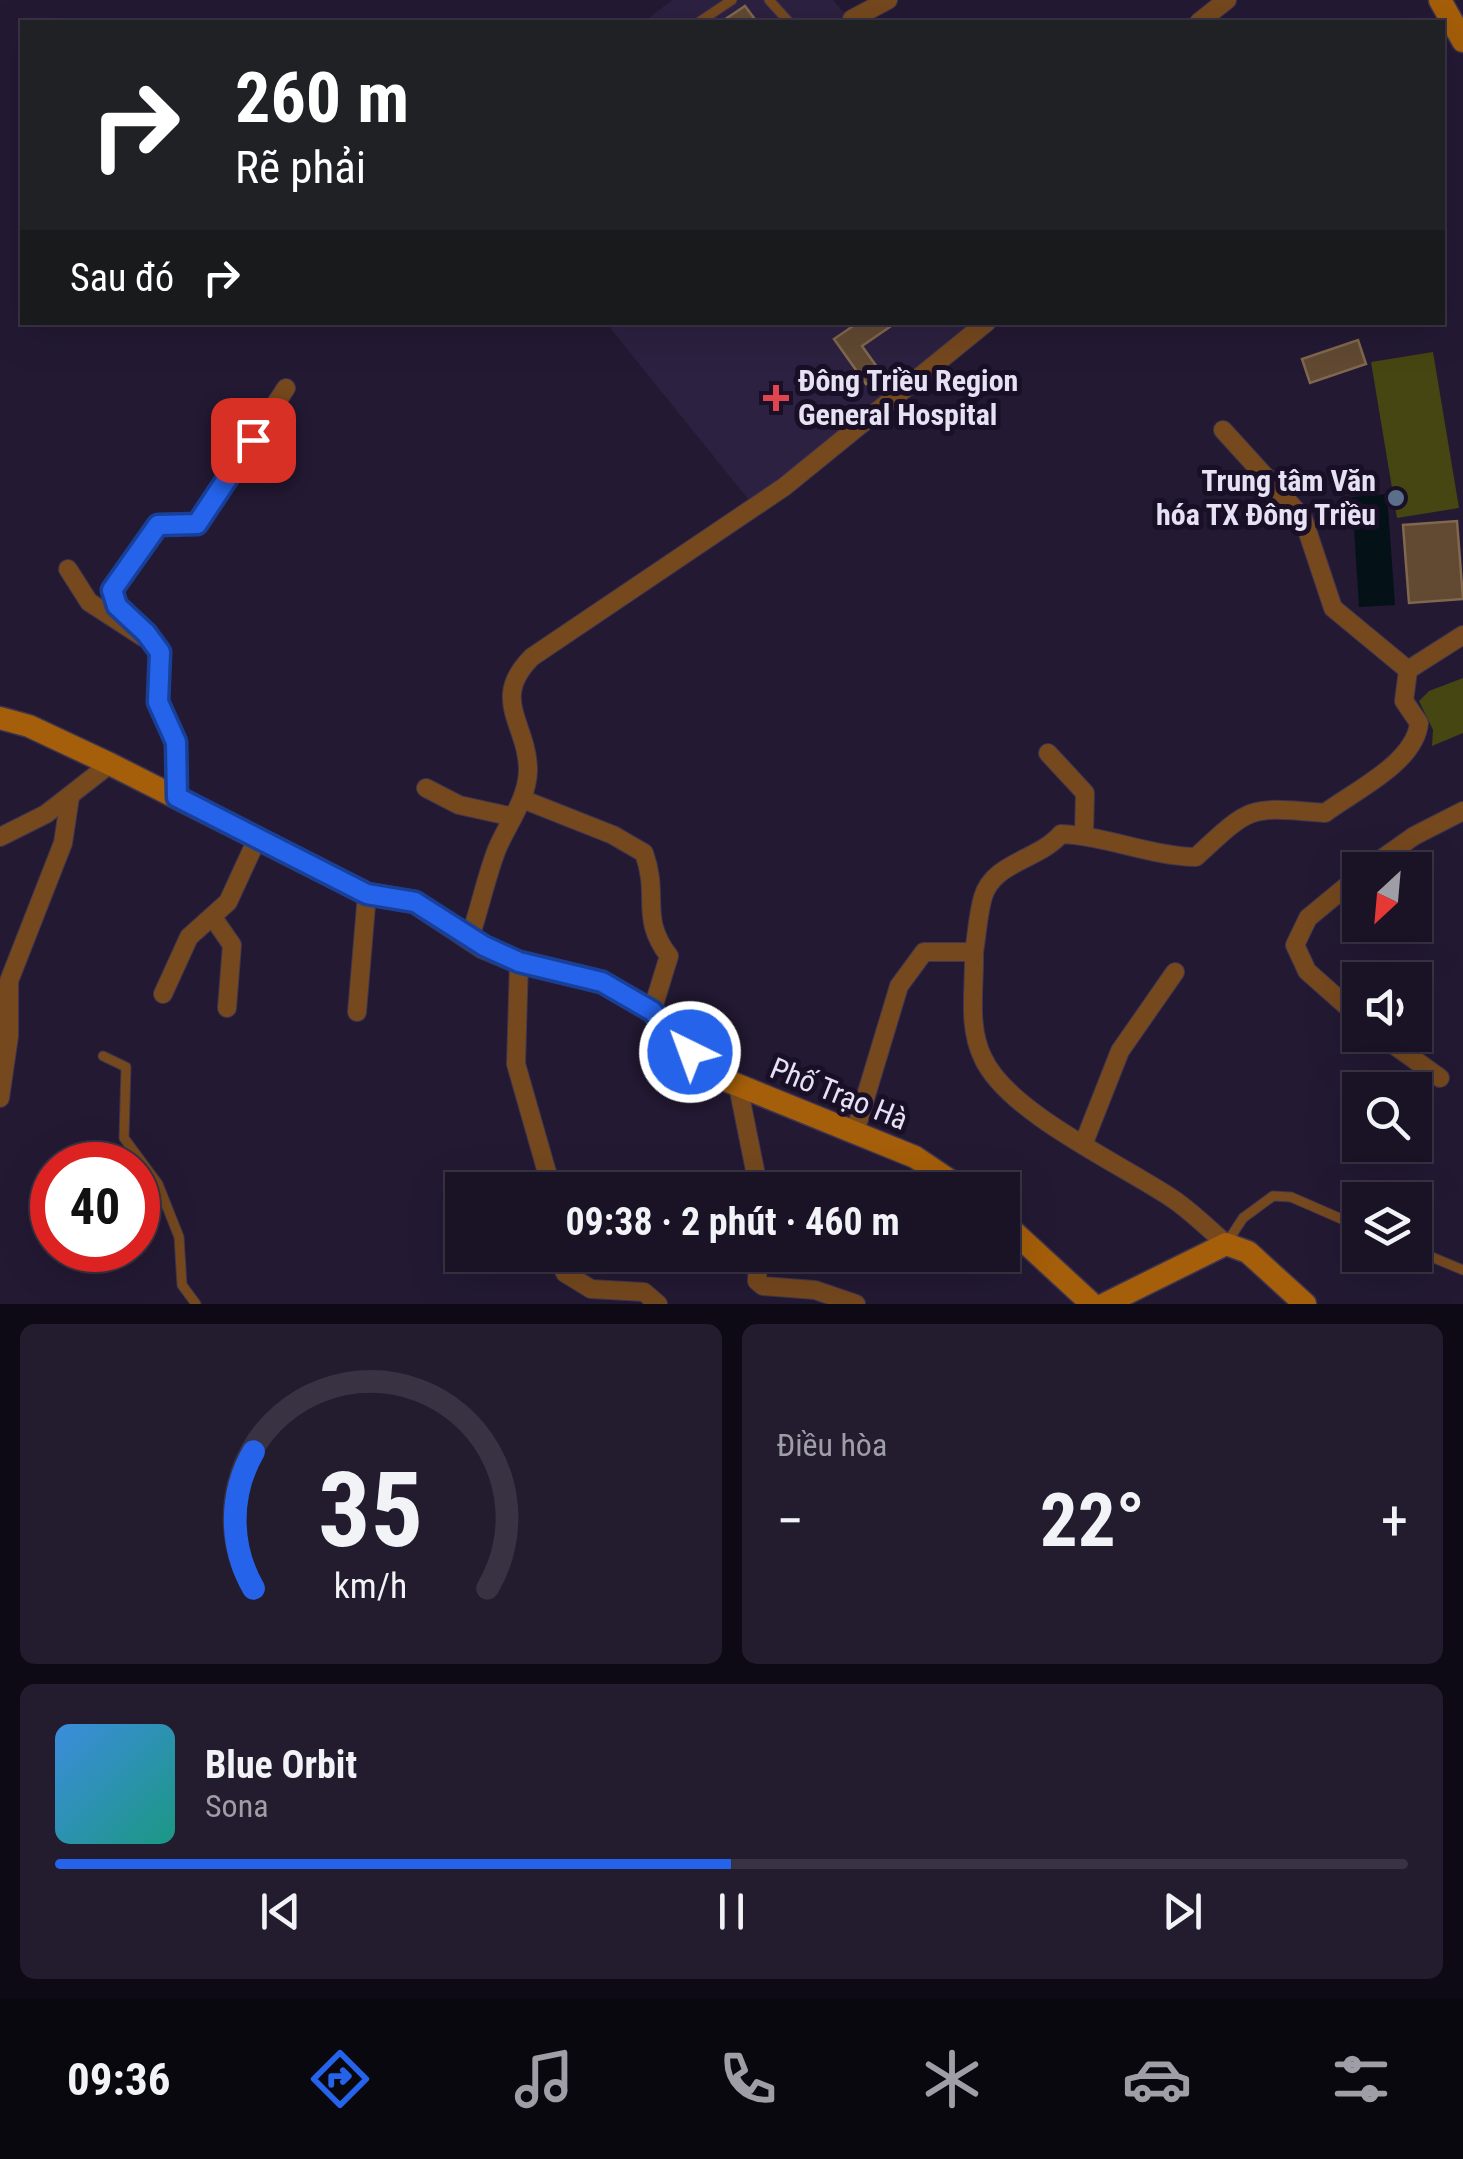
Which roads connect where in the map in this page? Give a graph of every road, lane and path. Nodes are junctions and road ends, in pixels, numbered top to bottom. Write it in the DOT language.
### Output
graph roads {
  1 [pos="732,0"];
  2 [pos="769,0"];
  3 [pos="888,0"];
  4 [pos="1226,0"];
  5 [pos="1440,0"];
  6 [pos="702,20"];
  7 [pos="787,20"];
  8 [pos="854,20"];
  9 [pos="1201,20"];
  10 [pos="1463,41"];
  11 [pos="983,325"];
  12 [pos="286,388"];
  13 [pos="1223,430"];
  14 [pos="68,569"];
  15 [pos="1463,635"];
  16 [pos="152,641"];
  17 [pos="1408,670"];
  18 [pos="0,718"];
  19 [pos="1048,753"];
  20 [pos="110,764"];
  21 [pos="426,788"];
  22 [pos="70,797"];
  23 [pos="177,797"];
  24 [pos="522,799"];
  25 [pos="1463,811"];
  26 [pos="514,817"];
  27 [pos="1084,835"];
  28 [pos="0,837"];
  29 [pos="258,839"];
  30 [pos="1391,852"];
  31 [pos="1342,890"];
  32 [pos="367,894"];
  33 [pos="214,919"];
  34 [pos="470,937"];
  35 [pos="974,952"];
  36 [pos="519,962"];
  37 [pos="1175,972"];
  38 [pos="4,980"];
  39 [pos="163,994"];
  40 [pos="1342,1002"];
  41 [pos="227,1008"];
  42 [pos="652,1011"];
  43 [pos="357,1012"];
  44 [pos="1404,1052"];
  45 [pos="102,1056"];
  46 [pos="1440,1078"];
  47 [pos="738,1086"];
  48 [pos="0,1098"];
  49 [pos="855,1132"];
  50 [pos="1083,1144"];
  51 [pos="547,1172"];
  52 [pos="755,1172"];
  53 [pos="937,1172"];
  54 [pos="1342,1219"];
  55 [pos="1020,1238"];
  56 [pos="1226,1244"];
  57 [pos="1432,1257"];
  58 [pos="1463,1270"];
  59 [pos="565,1272"];
  60 [pos="758,1272"];
  61 [pos="196,1304"];
  62 [pos="658,1304"];
  63 [pos="856,1304"];
  64 [pos="1092,1304"];
  65 [pos="1105,1304"];
  66 [pos="1305,1304"];
  1 -- 6 [label="lane"];
  2 -- 7 [label="lane"];
  3 -- 8 [label="street"];
  4 -- 9 [label="street"];
  5 -- 10 [label="street"];
  11 -- 24 [label="street"];
  12 -- 16 [label="street"];
  13 -- 17 [label="street"];
  14 -- 16 [label="street"];
  15 -- 17 [label="street"];
  16 -- 23 [label="street"];
  17 -- 27 [label="street"];
  18 -- 20 [label="street, Phố Trạo Hà"];
  19 -- 27 [label="street"];
  20 -- 22 [label="street"];
  20 -- 23 [label="street, Phố Trạo Hà"];
  21 -- 26 [label="street"];
  22 -- 28 [label="street"];
  22 -- 38 [label="street"];
  23 -- 29 [label="street, Phố Trạo Hà"];
  24 -- 26 [label="street"];
  24 -- 42 [label="street"];
  25 -- 30 [label="street"];
  26 -- 34 [label="street"];
  27 -- 35 [label="street"];
  29 -- 32 [label="street, Phố Trạo Hà"];
  29 -- 33 [label="street"];
  31 -- 40 [label="street"];
  32 -- 34 [label="street, Phố Trạo Hà"];
  32 -- 43 [label="street"];
  33 -- 39 [label="street"];
  33 -- 41 [label="street"];
  34 -- 36 [label="street, Phố Trạo Hà"];
  35 -- 49 [label="street"];
  35 -- 50 [label="street"];
  36 -- 42 [label="street, Phố Trạo Hà"];
  36 -- 51 [label="street"];
  37 -- 50 [label="street"];
  38 -- 48 [label="street"];
  42 -- 47 [label="street, Phố Trạo Hà"];
  44 -- 46 [label="street"];
  45 -- 61 [label="lane"];
  47 -- 49 [label="street, Phố Trạo Hà"];
  47 -- 52 [label="street"];
  49 -- 53 [label="street, Phố Trạo Hà"];
  50 -- 56 [label="street"];
  54 -- 56 [label="lane"];
  55 -- 64 [label="street"];
  56 -- 65 [label="street"];
  56 -- 66 [label="street"];
  57 -- 58 [label="lane"];
  59 -- 62 [label="street"];
  60 -- 63 [label="street"];
}
